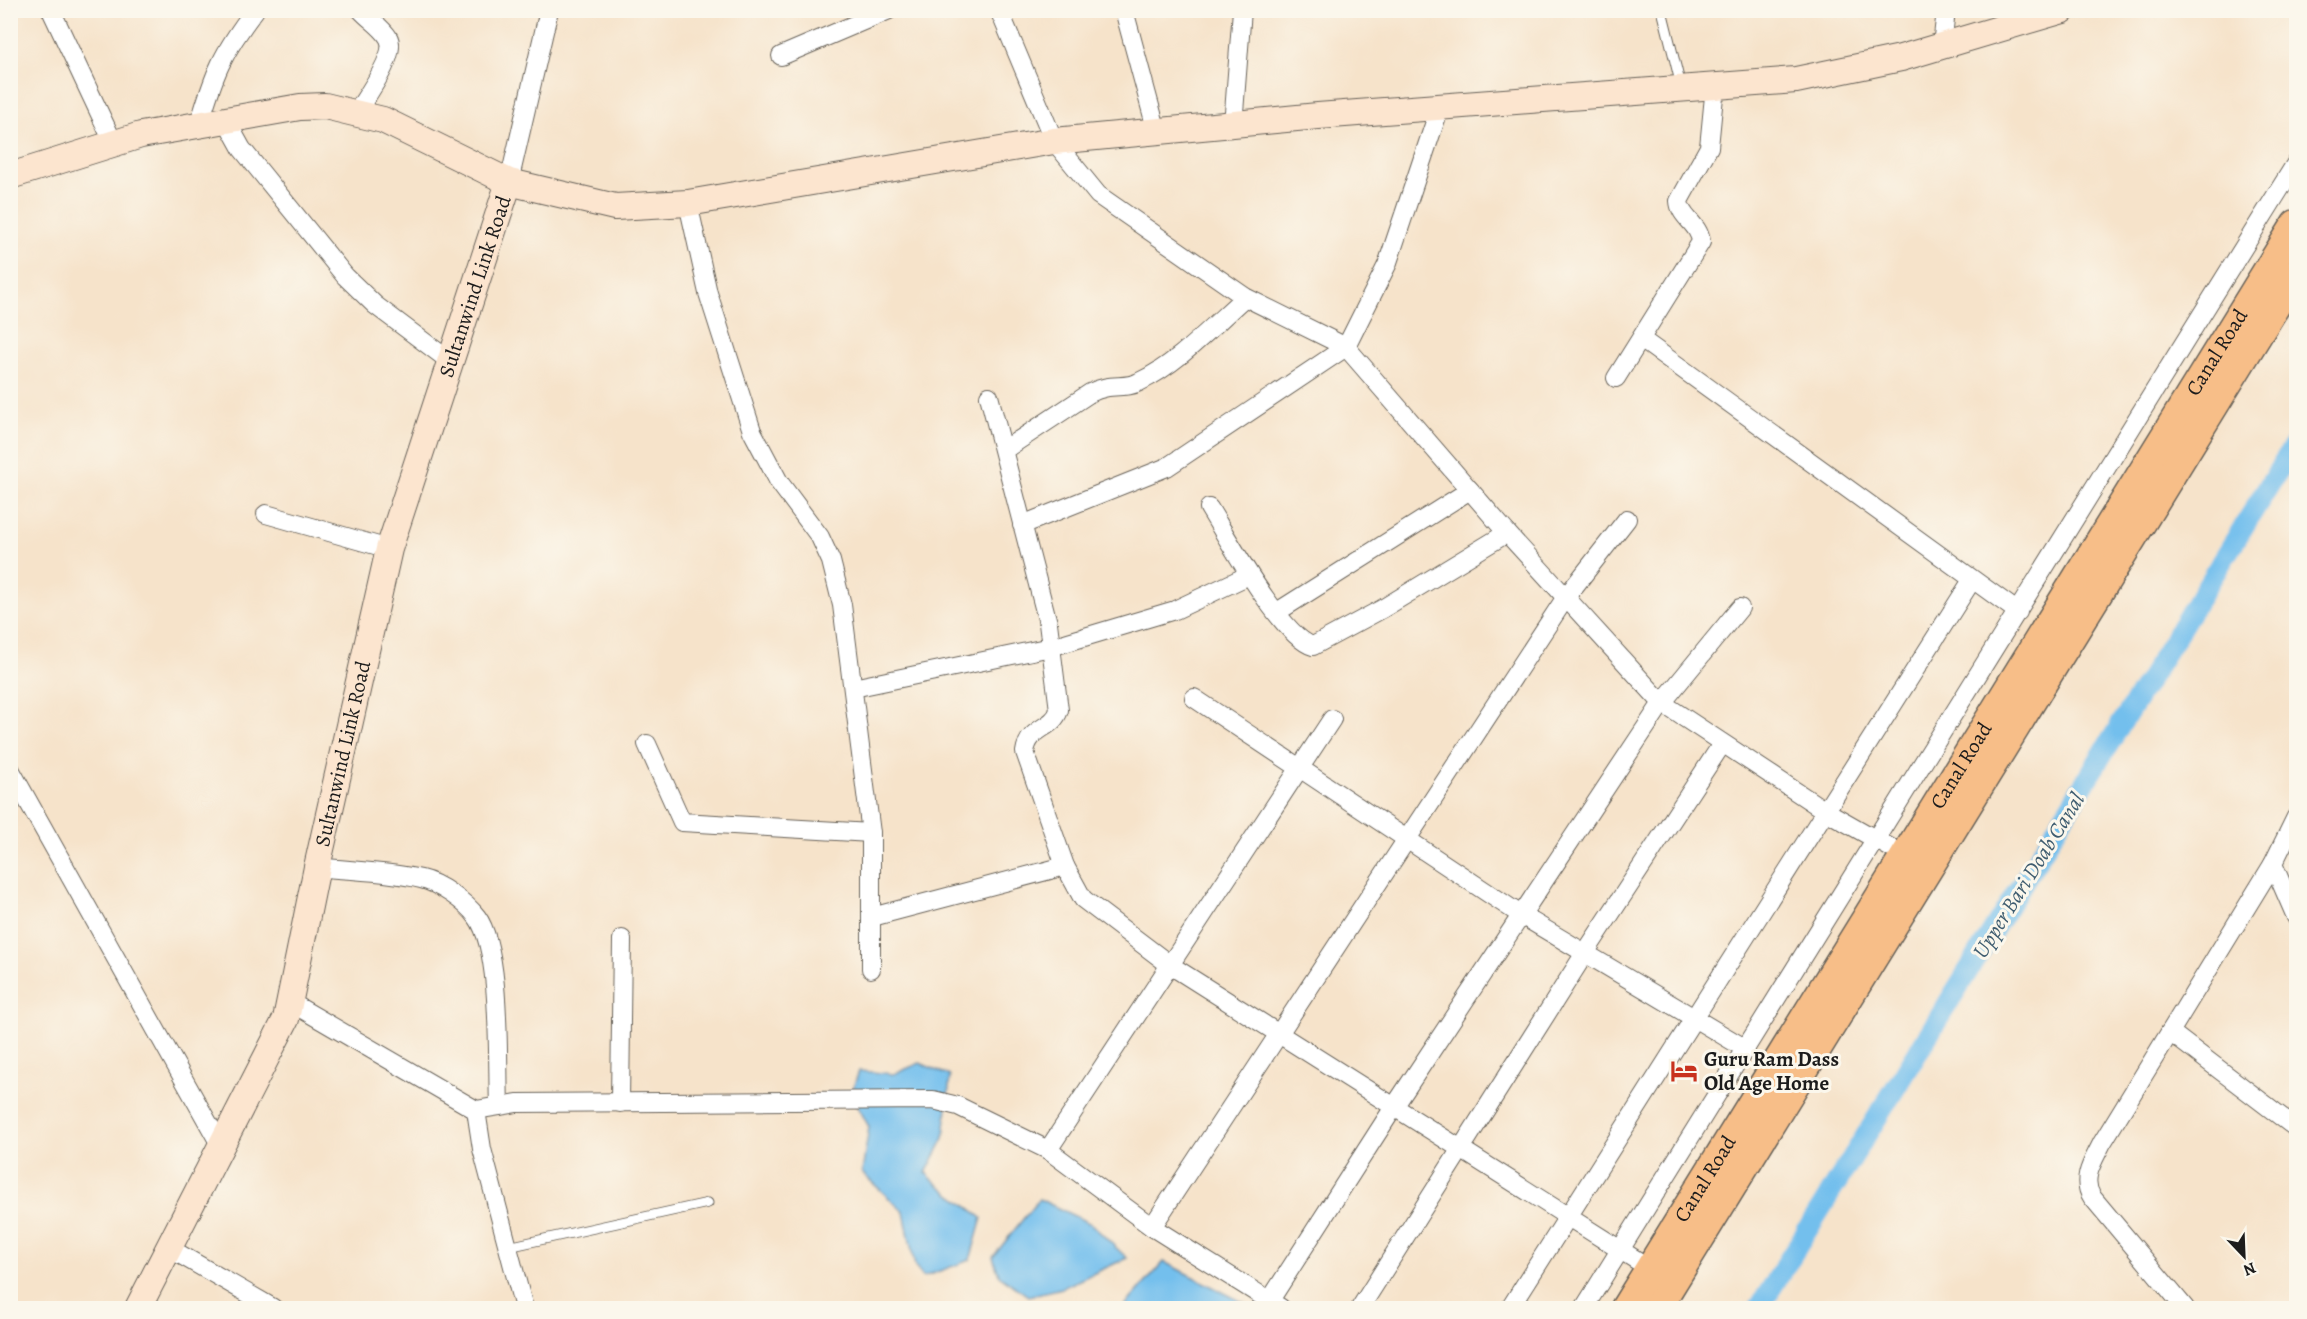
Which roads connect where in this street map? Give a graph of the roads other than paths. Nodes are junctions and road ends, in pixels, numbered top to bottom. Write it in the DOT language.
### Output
graph roads {
  1 [pos="51,10"];
  2 [pos="255,10"];
  3 [pos="361,10"];
  4 [pos="549,10"];
  5 [pos="889,10"];
  6 [pos="999,10"];
  7 [pos="1124,10"];
  8 [pos="1242,10"];
  9 [pos="1662,10"];
  10 [pos="1946,10"];
  11 [pos="2063,10"];
  12 [pos="1942,46"];
  13 [pos="781,56"];
  14 [pos="1715,86"];
  15 [pos="1681,89"];
  16 [pos="1440,107"];
  17 [pos="356,113"];
  18 [pos="226,120"];
  19 [pos="199,125"];
  20 [pos="1233,126"];
  21 [pos="1157,132"];
  22 [pos="1054,141"];
  23 [pos="114,144"];
  24 [pos="2296,163"];
  25 [pos="10,176"];
  26 [pos="510,183"];
  27 [pos="688,203"];
  28 [pos="2296,224"];
  29 [pos="2296,273"];
  30 [pos="1245,297"];
  31 [pos="1641,339"];
  32 [pos="1346,347"];
  33 [pos="451,362"];
  34 [pos="1616,378"];
  35 [pos="989,396"];
  36 [pos="1004,450"];
  37 [pos="1470,490"];
  38 [pos="1209,508"];
  39 [pos="266,514"];
  40 [pos="1626,519"];
  41 [pos="1022,525"];
  42 [pos="1507,533"];
  43 [pos="389,549"];
  44 [pos="1249,574"];
  45 [pos="1972,580"];
  46 [pos="1566,597"];
  47 [pos="1740,608"];
  48 [pos="1277,612"];
  49 [pos="2018,612"];
  50 [pos="1051,647"];
  51 [pos="853,688"];
  52 [pos="1194,698"];
  53 [pos="1662,703"];
  54 [pos="1332,719"];
  55 [pos="647,744"];
  56 [pos="1722,744"];
  57 [pos="1300,767"];
  58 [pos="10,769"];
  59 [pos="1824,810"];
  60 [pos="2296,817"];
  61 [pos="871,833"];
  62 [pos="1408,838"];
  63 [pos="1876,842"];
  64 [pos="1905,856"];
  65 [pos="2273,864"];
  66 [pos="1065,866"];
  67 [pos="316,867"];
  68 [pos="1521,915"];
  69 [pos="872,917"];
  70 [pos="2296,917"];
  71 [pos="622,939"];
  72 [pos="1585,953"];
  73 [pos="1170,965"];
  74 [pos="871,969"];
  75 [pos="290,1002"];
  76 [pos="1695,1018"];
  77 [pos="2170,1032"];
  78 [pos="1279,1034"];
  79 [pos="1746,1049"];
  80 [pos="620,1103"];
  81 [pos="499,1106"];
  82 [pos="1394,1107"];
  83 [pos="476,1110"];
  84 [pos="2296,1128"];
  85 [pos="221,1146"];
  86 [pos="1460,1149"];
  87 [pos="1048,1150"];
  88 [pos="708,1203"];
  89 [pos="1567,1217"];
  90 [pos="1152,1227"];
  91 [pos="508,1247"];
  92 [pos="169,1248"];
  93 [pos="1620,1250"];
  94 [pos="1649,1268"];
  95 [pos="1512,1305"];
  96 [pos="1272,1306"];
  97 [pos="138,1308"];
  98 [pos="273,1308"];
  99 [pos="524,1308"];
  100 [pos="1360,1308"];
  101 [pos="1584,1308"];
  102 [pos="1624,1308"];
  103 [pos="1657,1308"];
  104 [pos="2185,1308"];
  1 -- 23 [label="street"];
  2 -- 19 [label="street"];
  3 -- 17 [label="street"];
  4 -- 26 [label="street"];
  5 -- 13 [label="street"];
  6 -- 22 [label="street"];
  7 -- 21 [label="street"];
  8 -- 20 [label="street"];
  9 -- 15 [label="lane"];
  10 -- 12 [label="street"];
  11 -- 12 [label="street"];
  12 -- 14 [label="street"];
  14 -- 15 [label="street"];
  14 -- 31 [label="street"];
  15 -- 16 [label="street"];
  16 -- 20 [label="street"];
  16 -- 32 [label="street"];
  17 -- 18 [label="street"];
  17 -- 26 [label="street"];
  18 -- 19 [label="street"];
  18 -- 33 [label="street"];
  19 -- 23 [label="street"];
  20 -- 21 [label="street"];
  21 -- 22 [label="street"];
  22 -- 27 [label="street"];
  22 -- 30 [label="street"];
  23 -- 25 [label="street"];
  24 -- 49 [label="street"];
  26 -- 27 [label="street"];
  26 -- 33 [label="street, Sultanwind Link Road"];
  27 -- 51 [label="street"];
  28 -- 64 [label="main road, Canal Road"];
  29 -- 103 [label="main road, Canal Road"];
  30 -- 32 [label="street"];
  30 -- 36 [label="street"];
  31 -- 34 [label="street"];
  31 -- 45 [label="street"];
  32 -- 37 [label="street"];
  32 -- 41 [label="street"];
  33 -- 43 [label="street, Sultanwind Link Road"];
  35 -- 36 [label="street"];
  36 -- 41 [label="street"];
  37 -- 42 [label="street"];
  37 -- 48 [label="street"];
  38 -- 44 [label="street"];
  39 -- 43 [label="street"];
  40 -- 46 [label="street"];
  41 -- 50 [label="street"];
  42 -- 46 [label="street"];
  42 -- 48 [label="street"];
  43 -- 67 [label="street, Sultanwind Link Road"];
  44 -- 48 [label="street"];
  44 -- 50 [label="street"];
  45 -- 49 [label="street"];
  45 -- 59 [label="street"];
  46 -- 53 [label="street"];
  46 -- 62 [label="street"];
  47 -- 53 [label="street"];
  49 -- 63 [label="street"];
  50 -- 51 [label="street"];
  50 -- 66 [label="street"];
  51 -- 61 [label="street"];
  52 -- 57 [label="street"];
  53 -- 56 [label="street"];
  53 -- 68 [label="street"];
  54 -- 57 [label="street"];
  55 -- 61 [label="street"];
  56 -- 59 [label="street"];
  56 -- 72 [label="street"];
  57 -- 62 [label="street"];
  57 -- 73 [label="street"];
  58 -- 85 [label="street"];
  59 -- 63 [label="street"];
  59 -- 76 [label="street"];
  60 -- 65 [label="street"];
  61 -- 69 [label="street"];
  62 -- 68 [label="street"];
  62 -- 78 [label="street"];
  63 -- 64 [label="street"];
  63 -- 79 [label="street"];
  64 -- 94 [label="main road, Canal Road"];
  65 -- 70 [label="street"];
  65 -- 77 [label="street"];
  66 -- 69 [label="street"];
  66 -- 73 [label="street"];
  67 -- 75 [label="street, Sultanwind Link Road"];
  67 -- 81 [label="street"];
  68 -- 72 [label="street"];
  68 -- 82 [label="street"];
  69 -- 74 [label="street"];
  71 -- 80 [label="street"];
  72 -- 76 [label="street"];
  72 -- 86 [label="street"];
  73 -- 78 [label="street"];
  73 -- 87 [label="street"];
  75 -- 83 [label="street"];
  75 -- 85 [label="street, Sultanwind Link Road"];
  76 -- 79 [label="street"];
  76 -- 89 [label="street"];
  77 -- 84 [label="street"];
  77 -- 104 [label="street"];
  78 -- 82 [label="street"];
  78 -- 90 [label="street"];
  79 -- 93 [label="street"];
  80 -- 81 [label="street"];
  80 -- 87 [label="street"];
  81 -- 83 [label="street"];
  82 -- 86 [label="street"];
  82 -- 96 [label="street"];
  83 -- 91 [label="street"];
  85 -- 92 [label="street, Sultanwind Link Road"];
  86 -- 89 [label="street"];
  86 -- 100 [label="street"];
  87 -- 90 [label="street"];
  88 -- 91 [label="lane"];
  89 -- 93 [label="street"];
  89 -- 95 [label="street"];
  90 -- 96 [label="street"];
  91 -- 99 [label="street"];
  92 -- 97 [label="street, Sultanwind Link Road"];
  92 -- 98 [label="street"];
  93 -- 94 [label="street"];
  93 -- 101 [label="street"];
  94 -- 102 [label="main road, Canal Road"];
}
